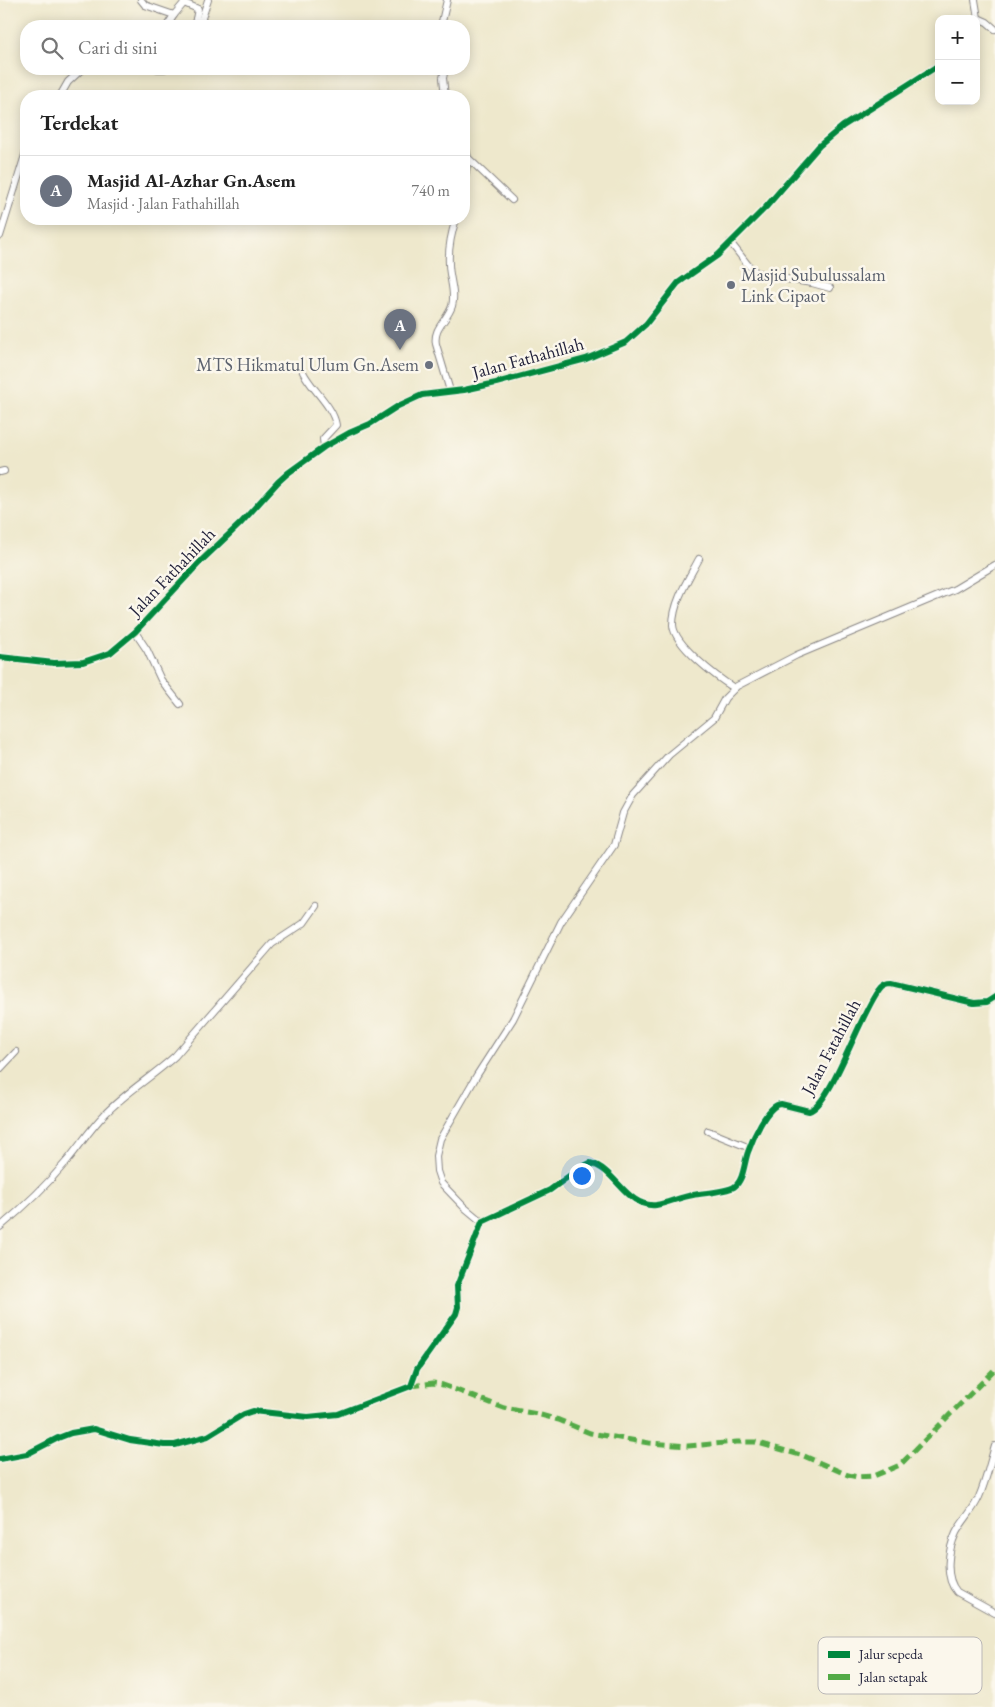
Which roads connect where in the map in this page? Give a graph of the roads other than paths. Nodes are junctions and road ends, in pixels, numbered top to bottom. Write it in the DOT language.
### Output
graph roads {
  1 [pos="141,0"];
  2 [pos="208,0"];
  3 [pos="446,0"];
  4 [pos="975,0"];
  5 [pos="174,15"];
  6 [pos="977,15"];
  7 [pos="171,20"];
  8 [pos="199,20"];
  9 [pos="442,20"];
  10 [pos="980,20"];
  11 [pos="995,29"];
  12 [pos="935,68"];
  13 [pos="76,75"];
  14 [pos="444,75"];
  15 [pos="63,90"];
  16 [pos="444,90"];
  17 [pos="470,160"];
  18 [pos="20,171"];
  19 [pos="512,200"];
  20 [pos="454,225"];
  21 [pos="0,236"];
  22 [pos="730,242"];
  23 [pos="830,288"];
  24 [pos="304,372"];
  25 [pos="450,391"];
  26 [pos="324,447"];
  27 [pos="698,559"];
  28 [pos="995,565"];
  29 [pos="135,632"];
  30 [pos="0,657"];
  31 [pos="734,688"];
  32 [pos="180,704"];
  33 [pos="316,906"];
  34 [pos="995,997"];
  35 [pos="16,1052"];
  36 [pos="0,1069"];
  37 [pos="708,1131"];
  38 [pos="750,1148"];
  39 [pos="482,1222"];
  40 [pos="0,1227"];
  41 [pos="995,1446"];
  42 [pos="0,1458"];
  43 [pos="995,1614"];
  1 -- 5 [label="street"];
  2 -- 8 [label="street"];
  3 -- 9 [label="street"];
  4 -- 6 [label="street"];
  5 -- 7 [label="street"];
  5 -- 8 [label="street"];
  10 -- 11 [label="street"];
  12 -- 22 [label="street, Jalan Fathahillah"];
  13 -- 15 [label="street"];
  14 -- 16 [label="street"];
  17 -- 19 [label="street"];
  18 -- 21 [label="street"];
  20 -- 25 [label="street"];
  22 -- 23 [label="street"];
  22 -- 25 [label="street, Jalan Fathahillah"];
  24 -- 26 [label="street"];
  25 -- 26 [label="street, Jalan Fathahillah"];
  26 -- 29 [label="street, Jalan Fathahillah"];
  27 -- 31 [label="street"];
  28 -- 31 [label="street"];
  29 -- 30 [label="street, Jalan Fathahillah"];
  29 -- 32 [label="street"];
  31 -- 39 [label="street"];
  33 -- 40 [label="street"];
  34 -- 38 [label="street, Jalan Fatahillah"];
  35 -- 36 [label="street"];
  37 -- 38 [label="street"];
  38 -- 39 [label="street, Jalan Fatahillah"];
  39 -- 42 [label="street"];
  41 -- 43 [label="street"];
}
